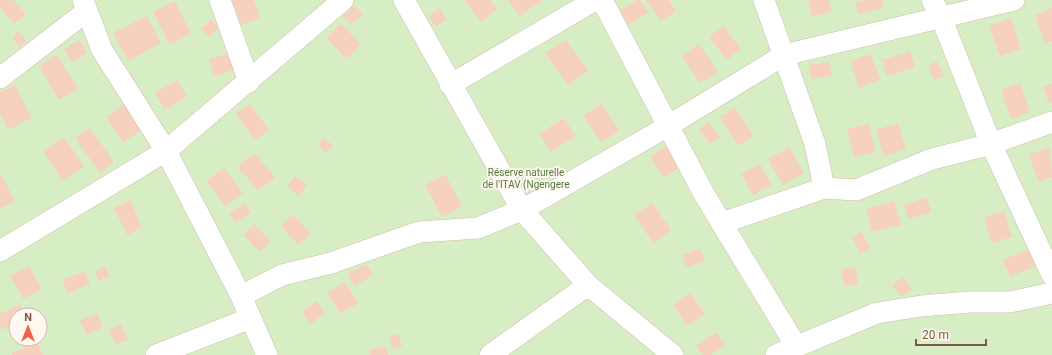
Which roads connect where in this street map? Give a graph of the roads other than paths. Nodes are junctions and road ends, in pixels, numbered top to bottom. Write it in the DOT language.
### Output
graph roads {
  1 [pos="220,0"];
  2 [pos="343,0"];
  3 [pos="404,0"];
  4 [pos="594,0"];
  5 [pos="602,0"];
  6 [pos="764,0"];
  7 [pos="1014,0"];
  8 [pos="85,6"];
  9 [pos="936,8"];
  10 [pos="784,55"];
  11 [pos="0,78"];
  12 [pos="249,82"];
  13 [pos="450,85"];
  14 [pos="1052,122"];
  15 [pos="668,126"];
  16 [pos="991,144"];
  17 [pos="166,151"];
  18 [pos="824,188"];
  19 [pos="522,210"];
  20 [pos="722,223"];
  21 [pos="0,251"];
  22 [pos="1052,275"];
  23 [pos="588,285"];
  24 [pos="1052,293"];
  25 [pos="241,296"];
  26 [pos="251,318"];
  27 [pos="796,346"];
  28 [pos="156,355"];
  29 [pos="267,355"];
  30 [pos="490,355"];
  31 [pos="673,355"];
  32 [pos="776,355"];
  1 -- 12 [label="street"];
  2 -- 12 [label="street"];
  3 -- 13 [label="street"];
  4 -- 13 [label="street"];
  5 -- 15 [label="street"];
  6 -- 10 [label="street"];
  7 -- 9 [label="street"];
  8 -- 11 [label="street"];
  8 -- 17 [label="street"];
  9 -- 10 [label="street"];
  9 -- 16 [label="street"];
  10 -- 15 [label="street"];
  10 -- 18 [label="street"];
  12 -- 17 [label="street"];
  13 -- 19 [label="street"];
  14 -- 16 [label="street"];
  15 -- 19 [label="street"];
  15 -- 20 [label="street"];
  16 -- 18 [label="street"];
  16 -- 22 [label="street"];
  17 -- 21 [label="street"];
  17 -- 25 [label="street"];
  18 -- 20 [label="street"];
  19 -- 23 [label="street"];
  19 -- 25 [label="street"];
  20 -- 27 [label="street"];
  23 -- 30 [label="street"];
  23 -- 31 [label="street"];
  24 -- 27 [label="street"];
  25 -- 26 [label="street"];
  26 -- 28 [label="street"];
  26 -- 29 [label="street"];
  27 -- 32 [label="street"];
}
